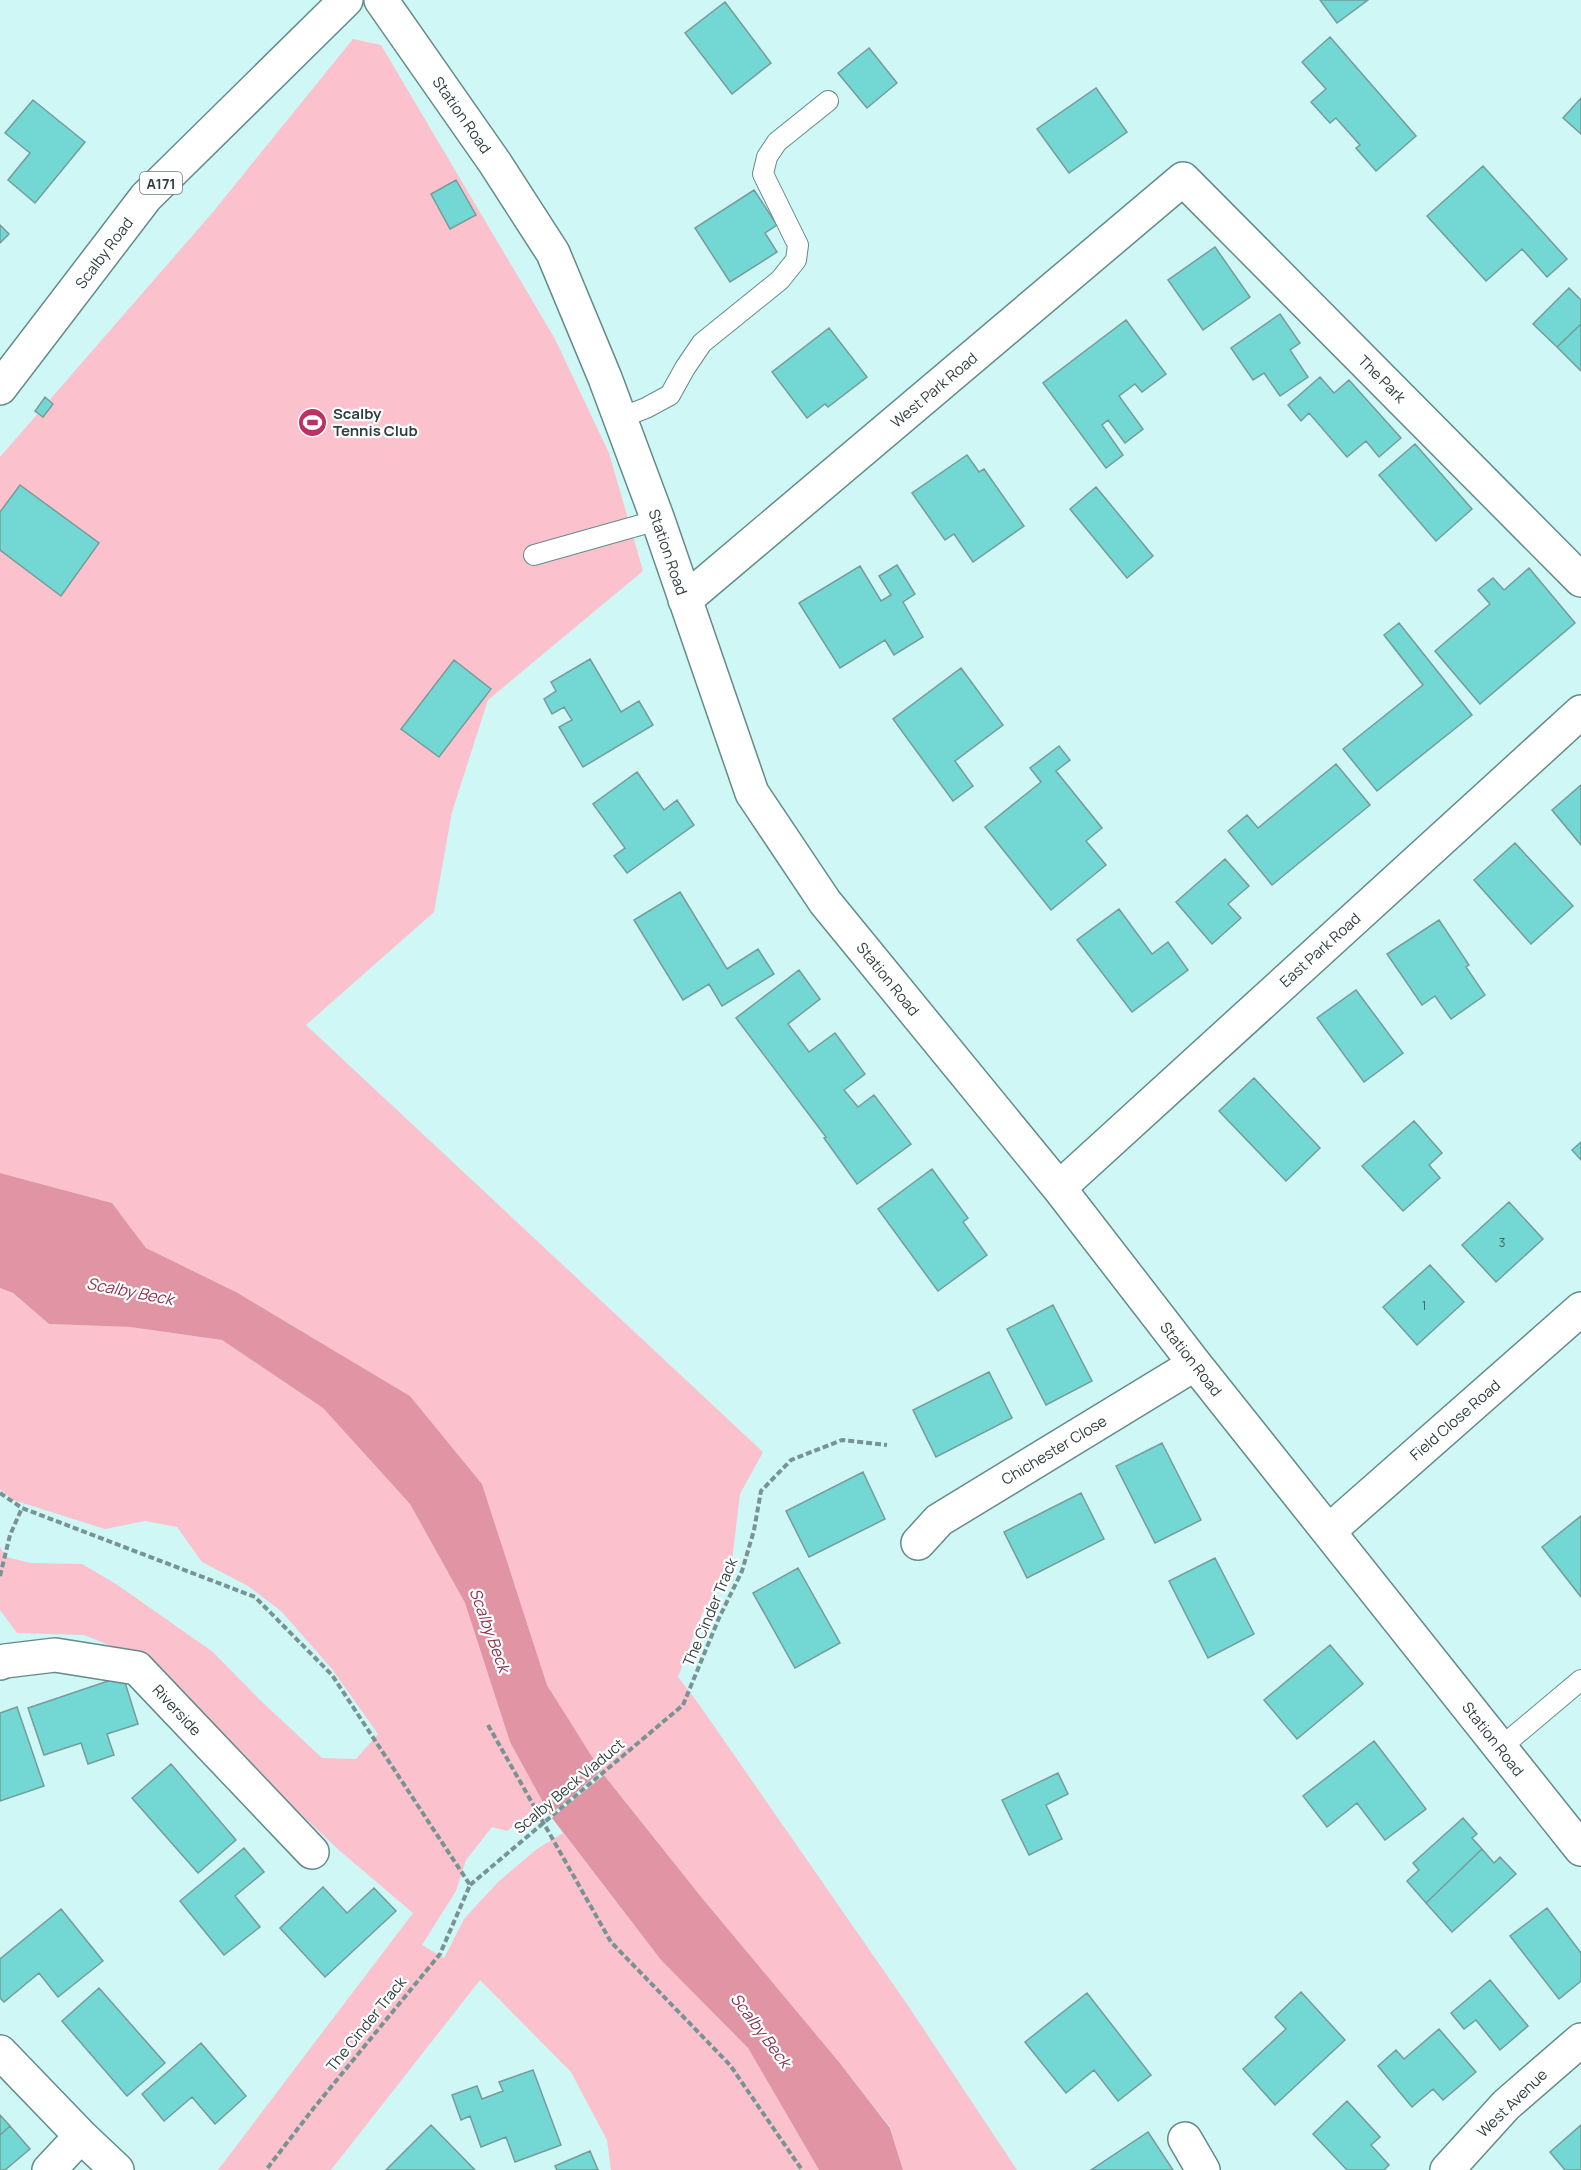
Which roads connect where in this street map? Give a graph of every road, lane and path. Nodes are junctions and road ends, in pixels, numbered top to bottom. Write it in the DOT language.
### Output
graph roads {
  1 [pos="346,0"];
  2 [pos="381,0"];
  3 [pos="828,101"];
  4 [pos="1183,179"];
  5 [pos="0,388"];
  6 [pos="620,418"];
  7 [pos="658,520"];
  8 [pos="534,555"];
  9 [pos="1581,580"];
  10 [pos="685,600"];
  11 [pos="1581,712"];
  12 [pos="1059,1188"];
  13 [pos="1581,1309"];
  14 [pos="1196,1364"];
  15 [pos="887,1445"];
  16 [pos="0,1493"];
  17 [pos="22,1508"];
  18 [pos="1329,1531"];
  19 [pos="918,1543"];
  20 [pos="0,1576"];
  21 [pos="0,1663"];
  22 [pos="1581,1680"];
  23 [pos="683,1705"];
  24 [pos="488,1725"];
  25 [pos="1500,1748"];
  26 [pos="1581,1849"];
  27 [pos="312,1852"];
  28 [pos="470,1885"];
  29 [pos="1581,2040"];
  30 [pos="0,2052"];
  31 [pos="81,2136"];
  32 [pos="1185,2139"];
  33 [pos="49,2170"];
  34 [pos="117,2170"];
  35 [pos="266,2170"];
  36 [pos="802,2170"];
  37 [pos="1203,2170"];
  38 [pos="1448,2170"];
  1 -- 5 [label="main road, Scalby Road / A171"];
  2 -- 6 [label="main road, Station Road"];
  3 -- 6 [label="lane"];
  4 -- 9 [label="main road, The Park"];
  4 -- 10 [label="main road, West Park Road"];
  6 -- 7 [label="main road, Station Road"];
  7 -- 8 [label="lane"];
  7 -- 10 [label="main road, Station Road"];
  10 -- 12 [label="main road, Station Road"];
  11 -- 12 [label="main road, East Park Road"];
  12 -- 14 [label="main road, Station Road"];
  13 -- 18 [label="main road, Field Close Road"];
  14 -- 18 [label="main road, Station Road"];
  14 -- 19 [label="main road, Chichester Close"];
  15 -- 23 [label="path, The Cinder Track"];
  16 -- 17 [label="path"];
  17 -- 20 [label="path"];
  17 -- 28 [label="path"];
  18 -- 25 [label="main road, Station Road"];
  21 -- 27 [label="main road, Riverside"];
  22 -- 25 [label="lane"];
  23 -- 28 [label="path, Scalby Beck Viaduct, bridge"];
  24 -- 36 [label="path"];
  25 -- 26 [label="main road, Station Road"];
  28 -- 35 [label="path, The Cinder Track"];
  29 -- 38 [label="main road, West Avenue"];
  30 -- 31 [label="main road"];
  31 -- 33 [label="main road"];
  31 -- 34 [label="main road"];
  32 -- 37 [label="main road"];
}
